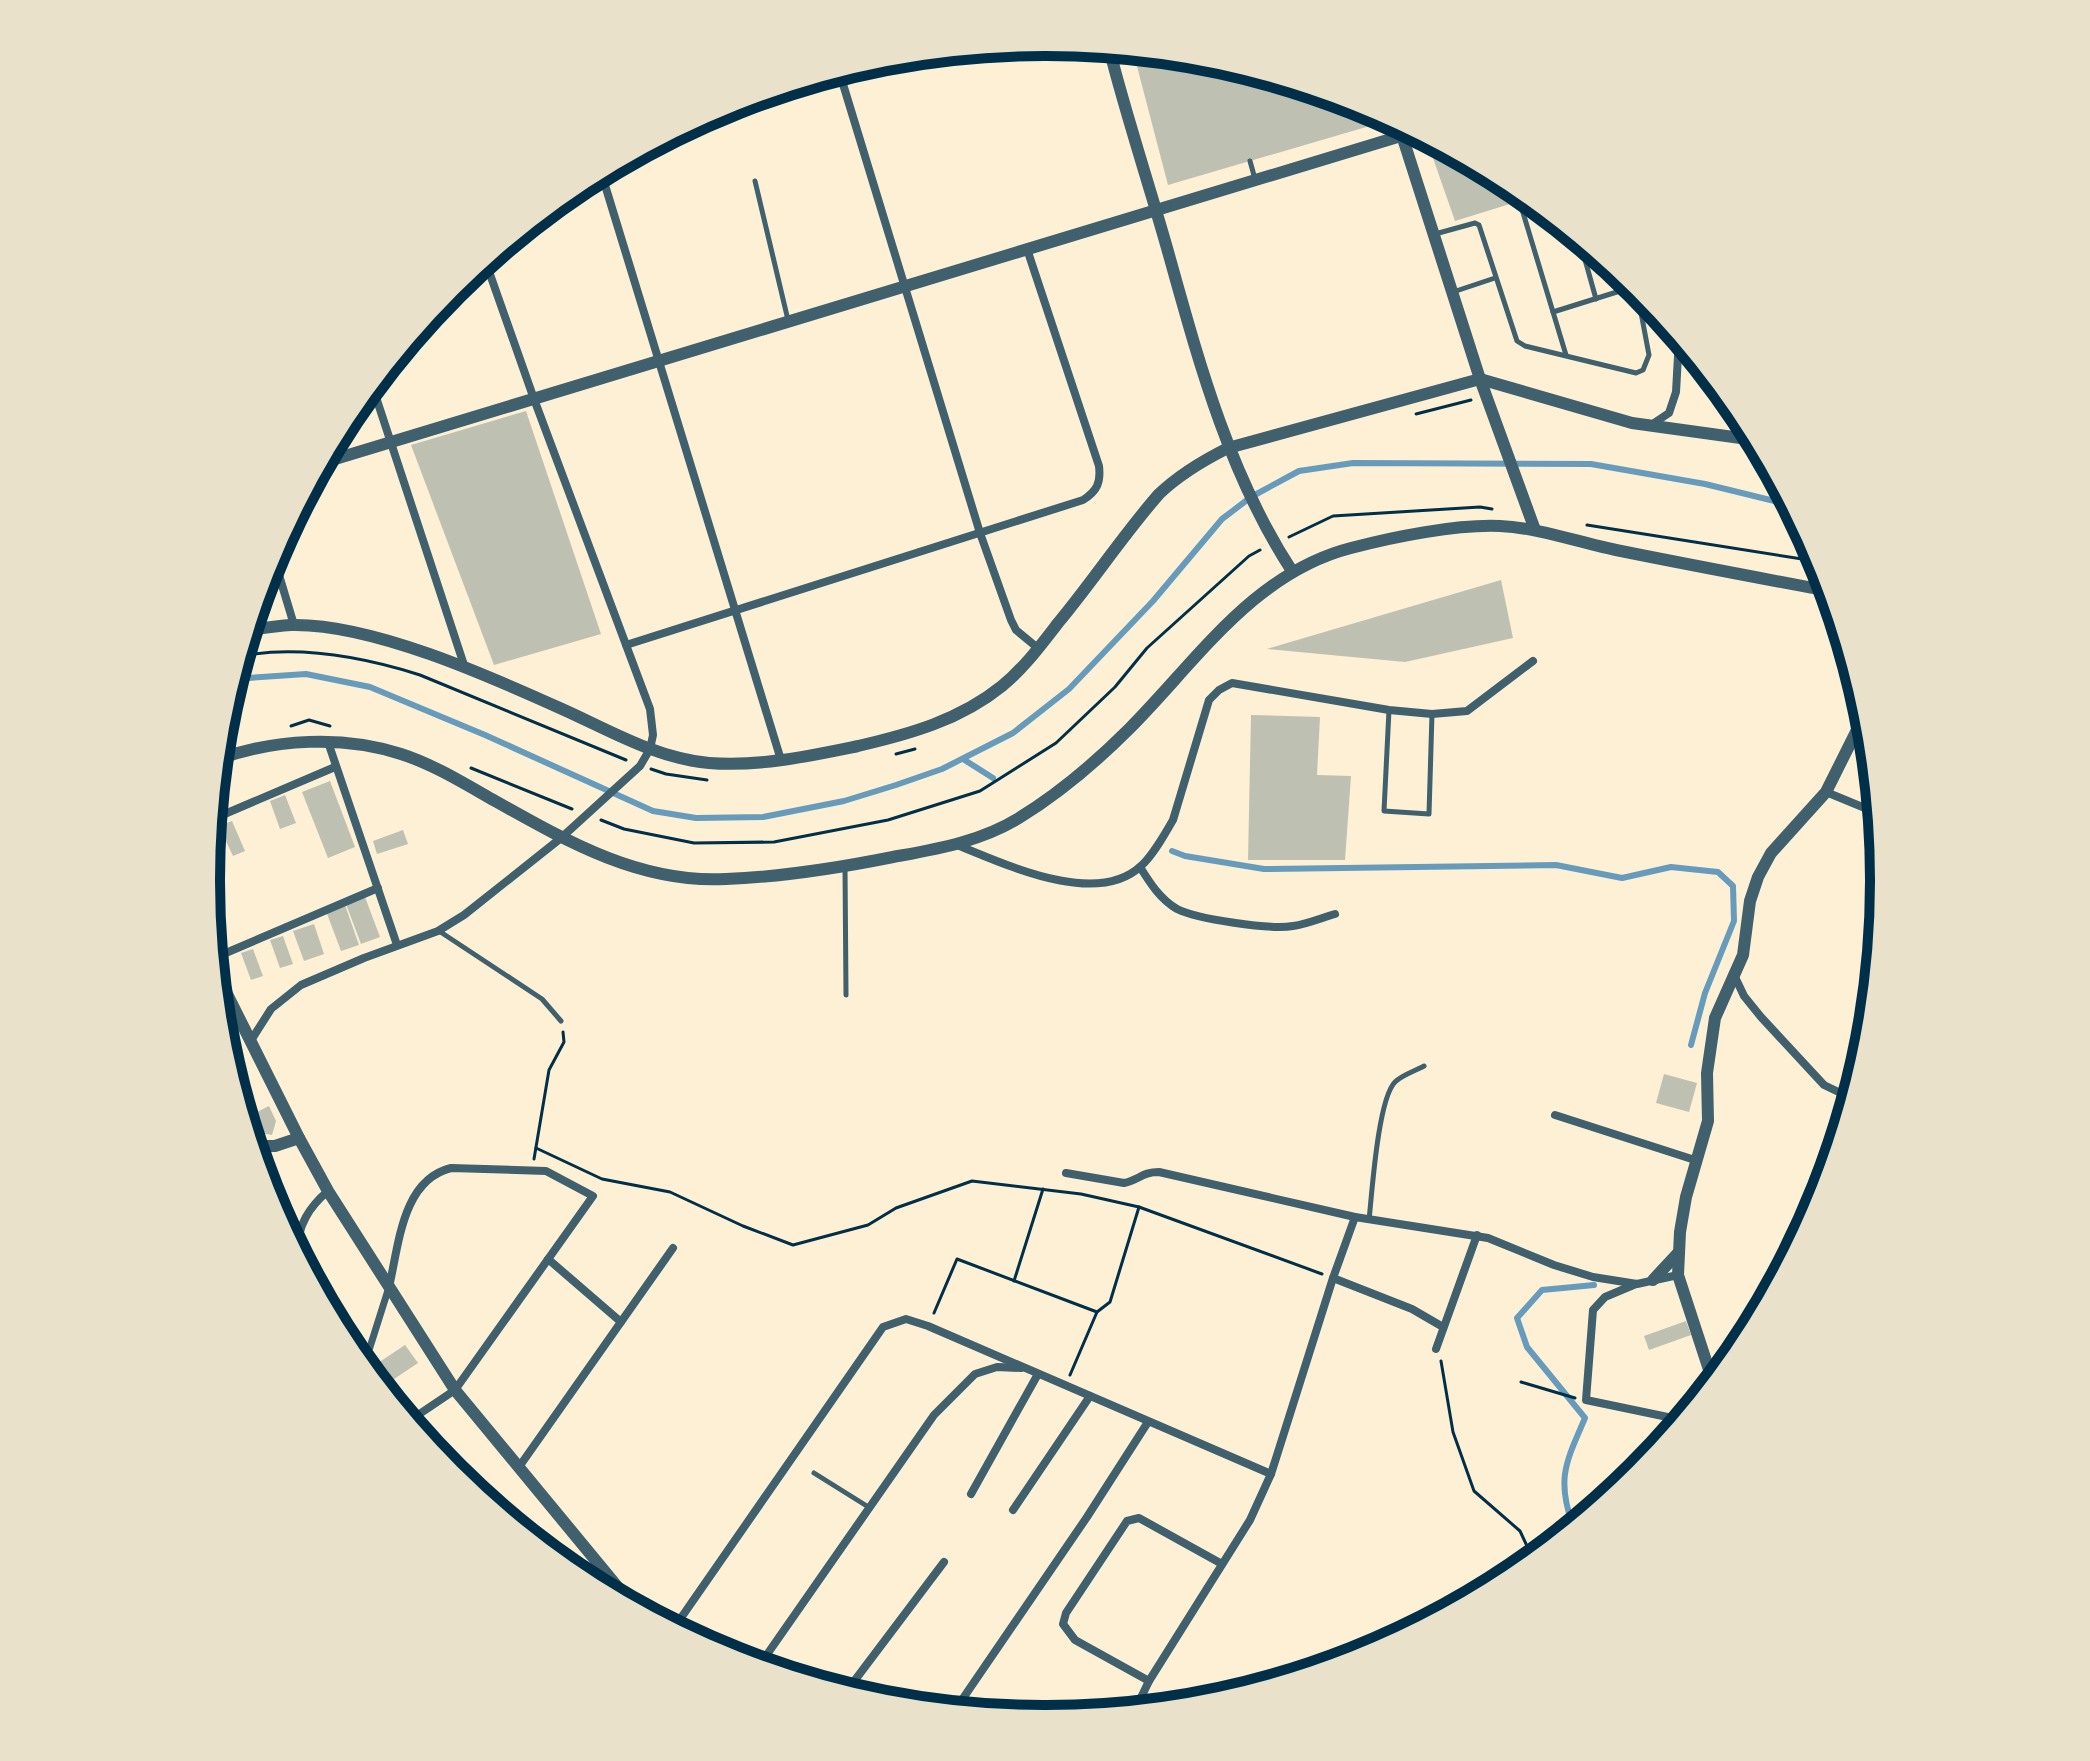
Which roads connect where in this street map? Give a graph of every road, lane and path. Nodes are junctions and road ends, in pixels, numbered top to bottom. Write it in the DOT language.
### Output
graph roads {
  1 [pos="1112,59"];
  2 [pos="842,82"];
  3 [pos="1394,134"];
  4 [pos="1408,140"];
  5 [pos="1250,161"];
  6 [pos="1255,180"];
  7 [pos="755,181"];
  8 [pos="605,184"];
  9 [pos="1522,208"];
  10 [pos="1156,210"];
  11 [pos="1433,234"];
  12 [pos="1027,249"];
  13 [pos="1584,257"];
  14 [pos="489,272"];
  15 [pos="1495,278"];
  16 [pos="903,286"];
  17 [pos="1621,291"];
  18 [pos="1452,293"];
  19 [pos="1596,299"];
  20 [pos="1641,311"];
  21 [pos="1553,312"];
  22 [pos="788,321"];
  23 [pos="1678,353"];
  24 [pos="1566,356"];
  25 [pos="659,361"];
  26 [pos="1480,379"];
  27 [pos="376,399"];
  28 [pos="534,399"];
  29 [pos="1651,425"];
  30 [pos="1741,438"];
  31 [pos="390,442"];
  32 [pos="1230,453"];
  33 [pos="337,458"];
  34 [pos="1533,524"];
  35 [pos="980,533"];
  36 [pos="1292,571"];
  37 [pos="279,575"];
  38 [pos="1811,588"];
  39 [pos="1816,589"];
  40 [pos="1817,591"];
  41 [pos="737,611"];
  42 [pos="294,625"];
  43 [pos="260,629"];
  44 [pos="626,645"];
  45 [pos="1039,649"];
  46 [pos="253,655"];
  47 [pos="1533,661"];
  48 [pos="465,668"];
  49 [pos="1389,710"];
  50 [pos="1432,714"];
  51 [pos="1856,732"];
  52 [pos="328,742"];
  53 [pos="650,749"];
  54 [pos="231,756"];
  55 [pos="781,760"];
  56 [pos="335,767"];
  57 [pos="638,768"];
  58 [pos="1826,792"];
  59 [pos="1866,808"];
  60 [pos="223,815"];
  61 [pos="561,838"];
  62 [pos="957,845"];
  63 [pos="845,866"];
  64 [pos="1140,867"];
  65 [pos="378,888"];
  66 [pos="1335,914"];
  67 [pos="438,931"];
  68 [pos="397,945"];
  69 [pos="224,954"];
  70 [pos="1735,977"];
  71 [pos="846,995"];
  72 [pos="230,1001"];
  73 [pos="561,1021"];
  74 [pos="250,1042"];
  75 [pos="1424,1066"];
  76 [pos="1841,1093"];
  77 [pos="1555,1115"];
  78 [pos="299,1138"];
  79 [pos="264,1146"];
  80 [pos="536,1148"];
  81 [pos="1698,1161"];
  82 [pos="532,1170"];
  83 [pos="1066,1173"];
  84 [pos="1043,1189"];
  85 [pos="328,1191"];
  86 [pos="1139,1207"];
  87 [pos="1355,1217"];
  88 [pos="1369,1220"];
  89 [pos="299,1231"];
  90 [pos="1477,1235"];
  91 [pos="673,1248"];
  92 [pos="1679,1252"];
  93 [pos="548,1259"];
  94 [pos="1678,1275"];
  95 [pos="1333,1278"];
  96 [pos="1653,1280"];
  97 [pos="1014,1281"];
  98 [pos="1637,1284"];
  99 [pos="389,1287"];
  100 [pos="1097,1312"];
  101 [pos="621,1322"];
  102 [pos="928,1326"];
  103 [pos="1443,1327"];
  104 [pos="1437,1345"];
  105 [pos="369,1352"];
  106 [pos="1026,1368"];
  107 [pos="1709,1369"];
  108 [pos="1038,1374"];
  109 [pos="1521,1382"];
  110 [pos="1065,1385"];
  111 [pos="455,1390"];
  112 [pos="1090,1396"];
  113 [pos="1582,1399"];
  114 [pos="418,1415"];
  115 [pos="1670,1418"];
  116 [pos="1148,1422"];
  117 [pos="519,1467"];
  118 [pos="814,1473"];
  119 [pos="1271,1474"];
  120 [pos="971,1494"];
  121 [pos="870,1508"];
  122 [pos="1013,1510"];
  123 [pos="1529,1548"];
  124 [pos="944,1562"];
  125 [pos="1222,1564"];
  126 [pos="615,1584"];
  127 [pos="680,1620"];
  128 [pos="766,1656"];
  129 [pos="1149,1681"];
  130 [pos="854,1682"];
  131 [pos="1140,1699"];
  132 [pos="962,1700"];
  1 -- 10 [label="street"];
  2 -- 16 [label="street"];
  3 -- 6 [label="street"];
  4 -- 11 [label="street"];
  5 -- 6 [label="lane"];
  6 -- 10 [label="street"];
  7 -- 22 [label="lane"];
  8 -- 25 [label="street"];
  9 -- 21 [label="lane"];
  10 -- 12 [label="street"];
  10 -- 32 [label="street"];
  11 -- 15 [label="lane"];
  11 -- 18 [label="street"];
  12 -- 16 [label="street"];
  12 -- 35 [label="street"];
  13 -- 19 [label="lane"];
  14 -- 28 [label="street"];
  15 -- 18 [label="lane"];
  15 -- 24 [label="lane"];
  16 -- 22 [label="street"];
  16 -- 35 [label="street"];
  17 -- 19 [label="lane"];
  18 -- 26 [label="street"];
  19 -- 21 [label="lane"];
  20 -- 24 [label="lane"];
  21 -- 24 [label="lane"];
  22 -- 25 [label="street"];
  23 -- 29 [label="street"];
  25 -- 28 [label="street"];
  25 -- 41 [label="street"];
  26 -- 29 [label="street"];
  26 -- 32 [label="street"];
  26 -- 34 [label="street"];
  27 -- 31 [label="street"];
  28 -- 31 [label="street"];
  28 -- 44 [label="street"];
  29 -- 30 [label="street"];
  31 -- 33 [label="street"];
  31 -- 48 [label="street"];
  32 -- 36 [label="street"];
  32 -- 45 [label="street"];
  34 -- 36 [label="street"];
  34 -- 38 [label="street"];
  35 -- 41 [label="street"];
  35 -- 45 [label="street"];
  36 -- 62 [label="street"];
  37 -- 42 [label="street"];
  38 -- 39 [label="street"];
  38 -- 40 [label="street"];
  41 -- 44 [label="street"];
  41 -- 55 [label="street"];
  42 -- 43 [label="street"];
  42 -- 48 [label="street"];
  44 -- 53 [label="street"];
  45 -- 55 [label="street"];
  46 -- 57 [label="path"];
  47 -- 50 [label="street"];
  48 -- 53 [label="street"];
  49 -- 50 [label="street"];
  49 -- 50 [label="lane"];
  49 -- 64 [label="street"];
  51 -- 58 [label="street"];
  52 -- 54 [label="street"];
  52 -- 56 [label="street"];
  52 -- 61 [label="street"];
  53 -- 55 [label="street"];
  53 -- 57 [label="street"];
  56 -- 60 [label="street"];
  56 -- 65 [label="street"];
  57 -- 61 [label="street"];
  58 -- 59 [label="street"];
  58 -- 70 [label="street"];
  61 -- 63 [label="street"];
  61 -- 67 [label="street"];
  62 -- 63 [label="street"];
  62 -- 64 [label="street"];
  63 -- 71 [label="lane"];
  64 -- 66 [label="street"];
  65 -- 68 [label="street"];
  65 -- 69 [label="street"];
  67 -- 68 [label="street"];
  67 -- 73 [label="lane"];
  68 -- 74 [label="street"];
  70 -- 76 [label="street"];
  70 -- 81 [label="street"];
  72 -- 74 [label="street"];
  73 -- 80 [label="path"];
  74 -- 78 [label="street"];
  75 -- 88 [label="lane"];
  77 -- 81 [label="street"];
  78 -- 79 [label="street"];
  78 -- 85 [label="street"];
  80 -- 82 [label="path"];
  80 -- 84 [label="path"];
  81 -- 92 [label="street"];
  82 -- 93 [label="street"];
  82 -- 99 [label="street"];
  83 -- 87 [label="street"];
  84 -- 86 [label="path"];
  84 -- 97 [label="path"];
  85 -- 89 [label="street"];
  85 -- 99 [label="street"];
  86 -- 95 [label="path"];
  86 -- 100 [label="path"];
  87 -- 88 [label="street"];
  87 -- 95 [label="street"];
  88 -- 90 [label="street"];
  90 -- 98 [label="street"];
  90 -- 103 [label="street"];
  91 -- 101 [label="street"];
  92 -- 94 [label="street"];
  92 -- 96 [label="street"];
  93 -- 101 [label="street"];
  93 -- 111 [label="street"];
  94 -- 96 [label="street"];
  94 -- 107 [label="street"];
  95 -- 103 [label="street"];
  95 -- 119 [label="street"];
  96 -- 98 [label="street"];
  97 -- 100 [label="path"];
  97 -- 102 [label="path"];
  98 -- 113 [label="street"];
  99 -- 105 [label="street"];
  99 -- 111 [label="street"];
  100 -- 110 [label="path"];
  101 -- 117 [label="street"];
  102 -- 106 [label="street"];
  102 -- 127 [label="street"];
  103 -- 104 [label="street"];
  104 -- 123 [label="path"];
  106 -- 108 [label="street"];
  106 -- 121 [label="street"];
  108 -- 110 [label="street"];
  108 -- 120 [label="street"];
  109 -- 113 [label="path"];
  110 -- 112 [label="street"];
  111 -- 114 [label="street"];
  111 -- 117 [label="street"];
  112 -- 116 [label="street"];
  112 -- 122 [label="street"];
  113 -- 115 [label="street"];
  116 -- 119 [label="street"];
  116 -- 132 [label="street"];
  117 -- 126 [label="street"];
  118 -- 121 [label="lane"];
  119 -- 125 [label="street"];
  121 -- 128 [label="street"];
  124 -- 130 [label="street"];
  125 -- 129 [label="street"];
  125 -- 129 [label="street"];
  129 -- 131 [label="street"];
}
